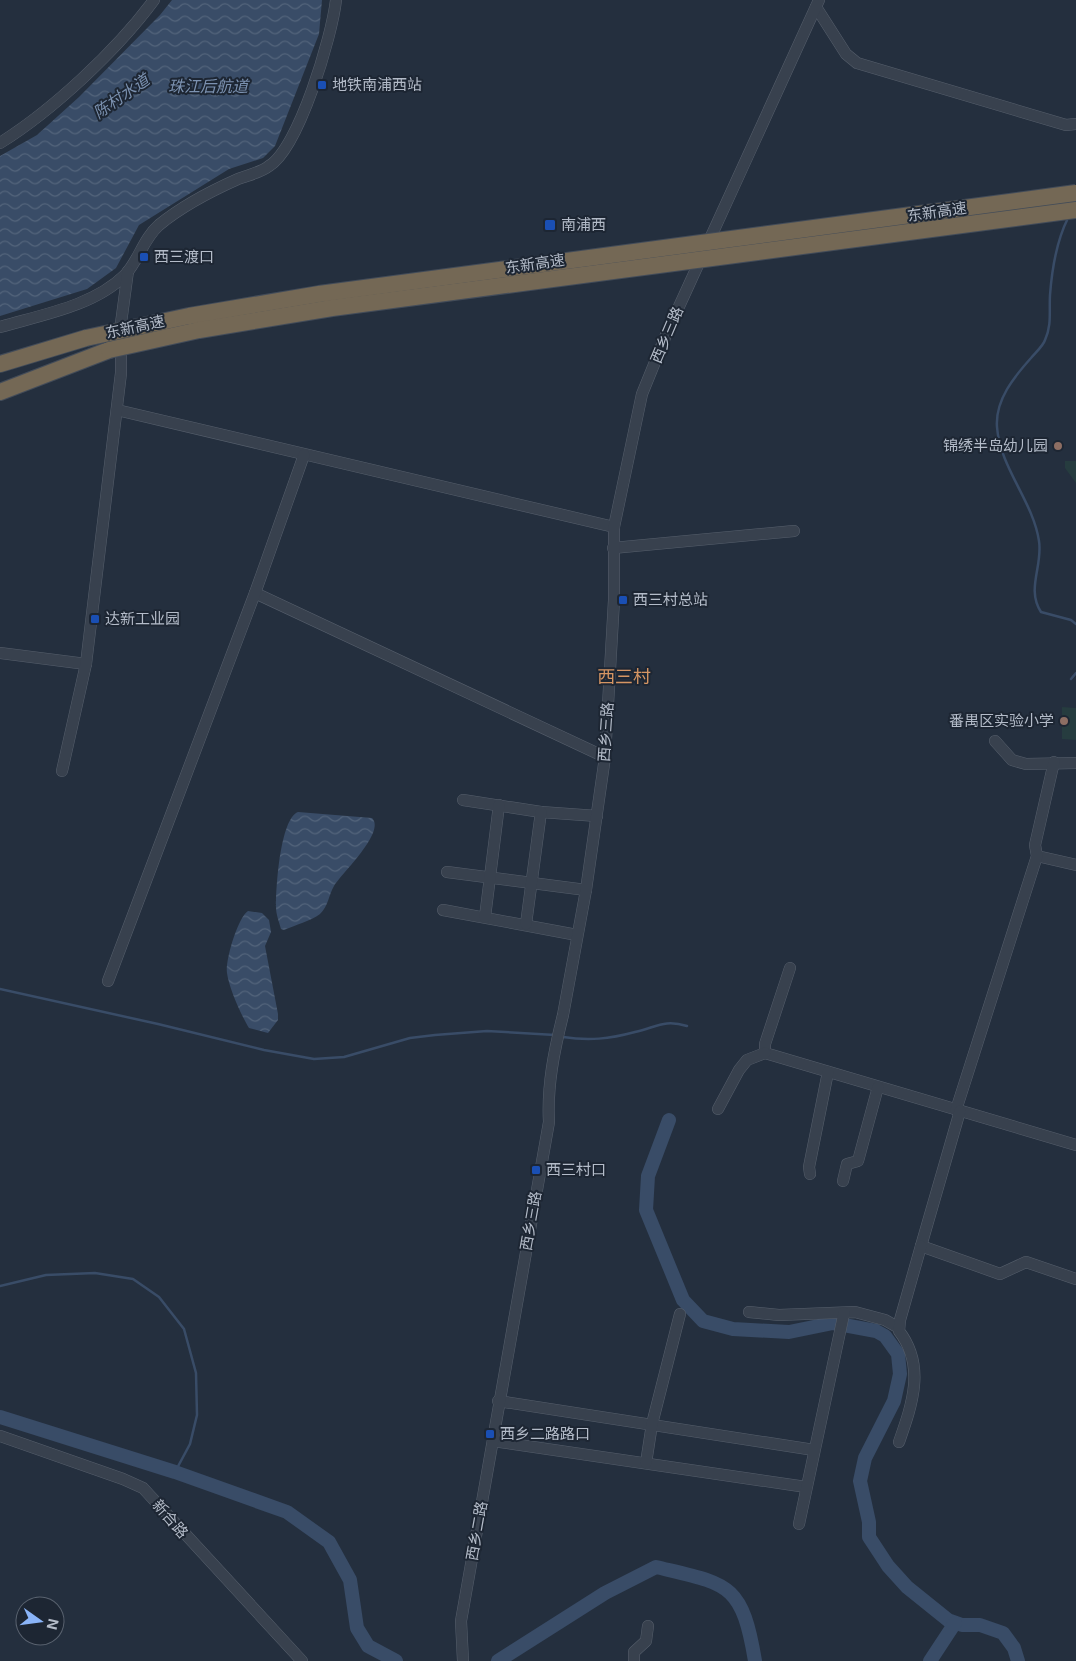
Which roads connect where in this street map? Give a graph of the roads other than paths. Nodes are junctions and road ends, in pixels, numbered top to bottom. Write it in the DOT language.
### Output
graph roads {
  1 [pos="154,0"];
  2 [pos="336,0"];
  3 [pos="818,4"];
  4 [pos="1076,124"];
  5 [pos="0,143"];
  6 [pos="1076,193"];
  7 [pos="1076,210"];
  8 [pos="128,271"];
  9 [pos="0,327"];
  10 [pos="86,338"];
  11 [pos="110,350"];
  12 [pos="0,352"];
  13 [pos="0,364"];
  14 [pos="0,380"];
  15 [pos="0,392"];
  16 [pos="117,410"];
  17 [pos="304,456"];
  18 [pos="614,527"];
  19 [pos="794,531"];
  20 [pos="613,548"];
  21 [pos="255,593"];
  22 [pos="0,653"];
  23 [pos="86,664"];
  24 [pos="995,741"];
  25 [pos="605,757"];
  26 [pos="1054,762"];
  27 [pos="1076,763"];
  28 [pos="62,770"];
  29 [pos="462,800"];
  30 [pos="499,805"];
  31 [pos="541,812"];
  32 [pos="597,816"];
  33 [pos="1037,856"];
  34 [pos="1076,865"];
  35 [pos="447,872"];
  36 [pos="490,877"];
  37 [pos="532,882"];
  38 [pos="586,890"];
  39 [pos="443,910"];
  40 [pos="486,917"];
  41 [pos="526,924"];
  42 [pos="577,935"];
  43 [pos="790,968"];
  44 [pos="108,981"];
  45 [pos="765,1053"];
  46 [pos="828,1072"];
  47 [pos="878,1087"];
  48 [pos="718,1109"];
  49 [pos="958,1111"];
  50 [pos="1076,1145"];
  51 [pos="810,1174"];
  52 [pos="843,1181"];
  53 [pos="922,1246"];
  54 [pos="1076,1279"];
  55 [pos="749,1312"];
  56 [pos="844,1313"];
  57 [pos="680,1314"];
  58 [pos="899,1328"];
  59 [pos="498,1400"];
  60 [pos="652,1424"];
  61 [pos="0,1436"];
  62 [pos="492,1440"];
  63 [pos="900,1442"];
  64 [pos="814,1450"];
  65 [pos="646,1463"];
  66 [pos="806,1487"];
  67 [pos="799,1524"];
  68 [pos="648,1626"];
  69 [pos="463,1660"];
  70 [pos="302,1661"];
  71 [pos="634,1661"];
  1 -- 5 [label="street"];
  2 -- 8 [label="street"];
  3 -- 4 [label="street"];
  3 -- 18 [label="street, 西乡三路"];
  6 -- 10 [label="highway, 东新高速, bridge"];
  7 -- 11 [label="highway, 东新高速, bridge"];
  8 -- 9 [label="street"];
  8 -- 16 [label="street"];
  10 -- 12 [label="highway"];
  10 -- 13 [label="highway, 东新高速"];
  11 -- 14 [label="highway, 东新高速"];
  11 -- 15 [label="highway"];
  16 -- 17 [label="street"];
  16 -- 23 [label="street"];
  17 -- 18 [label="street"];
  17 -- 21 [label="street"];
  18 -- 20 [label="street, 西乡三路"];
  19 -- 20 [label="street"];
  20 -- 25 [label="street, 西乡三路"];
  21 -- 25 [label="street"];
  21 -- 44 [label="street"];
  22 -- 23 [label="street"];
  23 -- 28 [label="street"];
  24 -- 26 [label="street"];
  25 -- 32 [label="street, 西乡三路"];
  26 -- 27 [label="street"];
  26 -- 33 [label="street"];
  29 -- 30 [label="street"];
  30 -- 31 [label="street"];
  30 -- 36 [label="street"];
  31 -- 32 [label="street"];
  31 -- 37 [label="street"];
  32 -- 38 [label="street, 西乡三路"];
  33 -- 34 [label="street"];
  33 -- 49 [label="street"];
  35 -- 36 [label="street"];
  36 -- 37 [label="street"];
  36 -- 40 [label="street"];
  37 -- 38 [label="street"];
  37 -- 41 [label="street"];
  38 -- 42 [label="street, 西乡三路"];
  39 -- 40 [label="street"];
  40 -- 41 [label="street"];
  41 -- 42 [label="street"];
  42 -- 59 [label="street, 西乡三路"];
  43 -- 45 [label="street"];
  45 -- 46 [label="street"];
  45 -- 48 [label="street"];
  46 -- 47 [label="street"];
  46 -- 51 [label="street"];
  47 -- 49 [label="street"];
  47 -- 52 [label="street"];
  49 -- 50 [label="street"];
  49 -- 53 [label="street"];
  53 -- 54 [label="street"];
  53 -- 58 [label="street"];
  55 -- 56 [label="street"];
  56 -- 58 [label="street"];
  56 -- 64 [label="street"];
  57 -- 60 [label="street"];
  58 -- 63 [label="street"];
  59 -- 60 [label="street"];
  59 -- 62 [label="street, 西乡二路"];
  60 -- 64 [label="street"];
  60 -- 65 [label="street"];
  61 -- 70 [label="street, 新合路"];
  62 -- 65 [label="street"];
  62 -- 69 [label="street, 西乡二路"];
  64 -- 66 [label="street"];
  65 -- 66 [label="street"];
  66 -- 67 [label="street"];
  68 -- 71 [label="street"];
}
